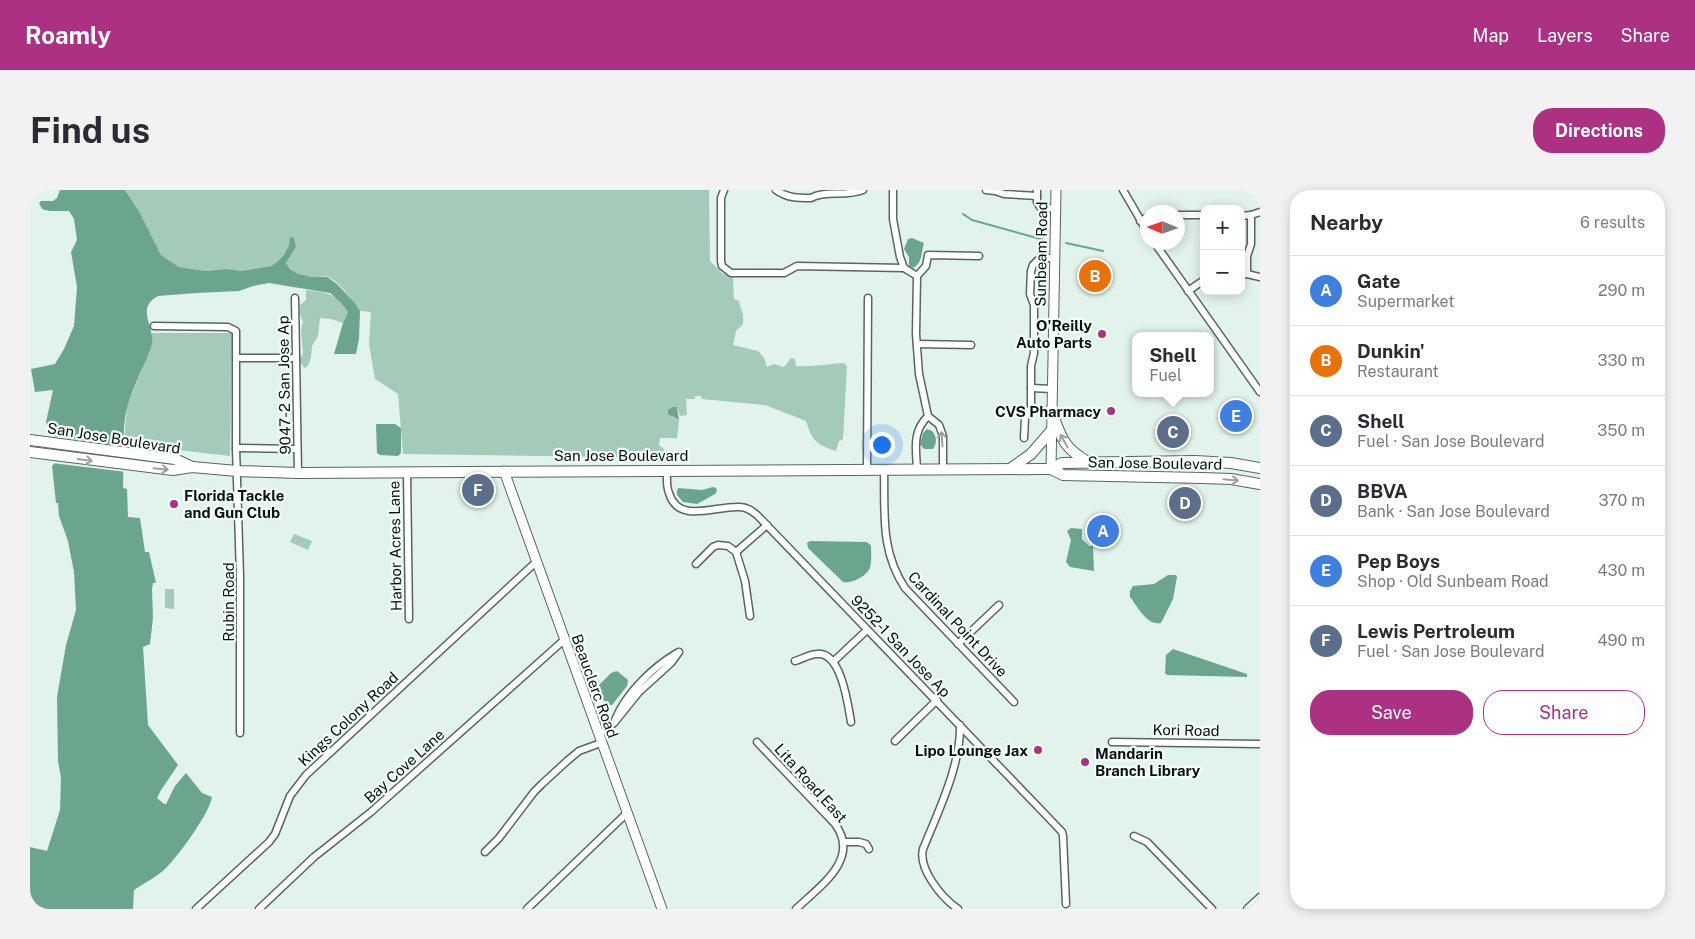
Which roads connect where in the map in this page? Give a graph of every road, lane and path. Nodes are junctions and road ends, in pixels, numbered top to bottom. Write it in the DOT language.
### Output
graph roads {
  1 [pos="724,190"];
  2 [pos="776,190"];
  3 [pos="863,190"];
  4 [pos="893,190"];
  5 [pos="986,190"];
  6 [pos="1056,190"];
  7 [pos="1123,190"];
  8 [pos="1037,193"];
  9 [pos="1056,208"];
  10 [pos="1260,212"];
  11 [pos="1185,215"];
  12 [pos="1200,215"];
  13 [pos="1245,216"];
  14 [pos="1251,216"];
  15 [pos="1140,221"];
  16 [pos="1160,250"];
  17 [pos="979,256"];
  18 [pos="1055,258"];
  19 [pos="904,268"];
  20 [pos="1245,269"];
  21 [pos="1245,275"];
  22 [pos="917,276"];
  23 [pos="1260,277"];
  24 [pos="1200,283"];
  25 [pos="1188,291"];
  26 [pos="295,298"];
  27 [pos="868,298"];
  28 [pos="154,326"];
  29 [pos="917,344"];
  30 [pos="971,345"];
  31 [pos="237,358"];
  32 [pos="296,358"];
  33 [pos="1031,388"];
  34 [pos="1052,389"];
  35 [pos="1260,392"];
  36 [pos="1051,410"];
  37 [pos="928,416"];
  38 [pos="1051,431"];
  39 [pos="1024,438"];
  40 [pos="30,440"];
  41 [pos="236,448"];
  42 [pos="297,449"];
  43 [pos="35,453"];
  44 [pos="1089,463"];
  45 [pos="192,467"];
  46 [pos="942,468"];
  47 [pos="1260,468"];
  48 [pos="867,469"];
  49 [pos="884,469"];
  50 [pos="917,469"];
  51 [pos="1010,469"];
  52 [pos="1050,469"];
  53 [pos="667,470"];
  54 [pos="237,471"];
  55 [pos="504,471"];
  56 [pos="407,472"];
  57 [pos="298,473"];
  58 [pos="1260,484"];
  59 [pos="767,525"];
  60 [pos="736,552"];
  61 [pos="536,562"];
  62 [pos="696,564"];
  63 [pos="999,605"];
  64 [pos="750,616"];
  65 [pos="409,619"];
  66 [pos="867,630"];
  67 [pos="564,640"];
  68 [pos="958,644"];
  69 [pos="795,661"];
  70 [pos="834,661"];
  71 [pos="646,683"];
  72 [pos="937,700"];
  73 [pos="1014,702"];
  74 [pos="851,722"];
  75 [pos="960,725"];
  76 [pos="240,733"];
  77 [pos="600,739"];
  78 [pos="895,741"];
  79 [pos="757,742"];
  80 [pos="1112,742"];
  81 [pos="1260,744"];
  82 [pos="627,813"];
  83 [pos="1134,836"];
  84 [pos="844,842"];
  85 [pos="868,849"];
  86 [pos="485,852"];
  87 [pos="1260,897"];
  88 [pos="1066,904"];
  89 [pos="196,909"];
  90 [pos="259,909"];
  91 [pos="527,909"];
  92 [pos="662,909"];
  93 [pos="796,909"];
  94 [pos="958,909"];
  95 [pos="1212,909"];
  96 [pos="1248,909"];
  1 -- 19 [label="street"];
  2 -- 3 [label="street"];
  4 -- 19 [label="street"];
  5 -- 8 [label="street"];
  6 -- 9 [label="street, Sunbeam Road"];
  7 -- 15 [label="street"];
  8 -- 9 [label="street"];
  9 -- 18 [label="street, Sunbeam Road"];
  10 -- 14 [label="street"];
  11 -- 12 [label="street"];
  13 -- 14 [label="street"];
  14 -- 20 [label="street"];
  16 -- 25 [label="street"];
  17 -- 22 [label="street"];
  18 -- 33 [label="street"];
  18 -- 34 [label="street, Sunbeam Road"];
  19 -- 22 [label="street"];
  21 -- 23 [label="street"];
  22 -- 29 [label="street"];
  24 -- 25 [label="street"];
  25 -- 35 [label="street"];
  26 -- 32 [label="street, 9047-2 San Jose Ap"];
  27 -- 48 [label="street"];
  28 -- 31 [label="street, Rubin Road"];
  29 -- 30 [label="street"];
  29 -- 37 [label="street"];
  31 -- 32 [label="street"];
  31 -- 41 [label="street, Rubin Road"];
  32 -- 42 [label="street, 9047-2 San Jose Ap"];
  33 -- 34 [label="street"];
  33 -- 39 [label="street"];
  34 -- 36 [label="street, Sunbeam Road"];
  36 -- 38 [label="street, Sunbeam Road"];
  44 -- 36 [label="main road, one-way"];
  46 -- 37 [label="street, one-way"];
  37 -- 50 [label="street"];
  38 -- 51 [label="main road"];
  38 -- 52 [label="street, Sunbeam Road"];
  40 -- 45 [label="main road, San Jose Boulevard"];
  41 -- 42 [label="street"];
  41 -- 54 [label="street, Rubin Road"];
  42 -- 57 [label="street, 9047-2 San Jose Ap"];
  43 -- 45 [label="main road, San Jose Boulevard, one-way"];
  44 -- 47 [label="main road, San Jose Boulevard"];
  44 -- 52 [label="main road, San Jose Boulevard"];
  45 -- 54 [label="main road, San Jose Boulevard"];
  46 -- 50 [label="main road, San Jose Boulevard"];
  46 -- 51 [label="main road, San Jose Boulevard"];
  48 -- 49 [label="main road, San Jose Boulevard"];
  48 -- 53 [label="main road, San Jose Boulevard"];
  49 -- 50 [label="main road, San Jose Boulevard"];
  49 -- 68 [label="street, Cardinal Point Drive"];
  51 -- 52 [label="main road, San Jose Boulevard"];
  52 -- 58 [label="main road, San Jose Boulevard, one-way"];
  53 -- 55 [label="main road, San Jose Boulevard"];
  53 -- 59 [label="street, 9252-1 San Jose Ap"];
  54 -- 57 [label="main road, San Jose Boulevard"];
  54 -- 76 [label="street, Rubin Road"];
  55 -- 56 [label="main road, San Jose Boulevard"];
  55 -- 61 [label="street, Beauclerc Road"];
  56 -- 57 [label="main road, San Jose Boulevard"];
  56 -- 65 [label="street, Harbor Acres Lane"];
  59 -- 60 [label="street"];
  59 -- 66 [label="street, 9252-1 San Jose Ap"];
  60 -- 62 [label="street"];
  60 -- 64 [label="street"];
  61 -- 67 [label="street, Beauclerc Road"];
  61 -- 89 [label="street, Kings Colony Road"];
  63 -- 68 [label="street"];
  66 -- 70 [label="street"];
  66 -- 72 [label="street, 9252-1 San Jose Ap"];
  67 -- 77 [label="street, Beauclerc Road"];
  67 -- 90 [label="street, Bay Cove Lane"];
  68 -- 73 [label="street, Cardinal Point Drive"];
  69 -- 70 [label="street"];
  70 -- 74 [label="street"];
  71 -- 71 [label="street"];
  71 -- 77 [label="street"];
  72 -- 75 [label="street, 9252-1 San Jose Ap"];
  72 -- 78 [label="street"];
  75 -- 88 [label="street, 9252-1 San Jose Ap"];
  75 -- 94 [label="street"];
  77 -- 82 [label="street, Beauclerc Road"];
  77 -- 86 [label="street"];
  79 -- 84 [label="street, Lita Road East"];
  80 -- 81 [label="street, Kori Road"];
  82 -- 91 [label="street"];
  82 -- 92 [label="street, Beauclerc Road"];
  83 -- 95 [label="street"];
  84 -- 85 [label="street"];
  84 -- 93 [label="street"];
  87 -- 96 [label="street"];
}
